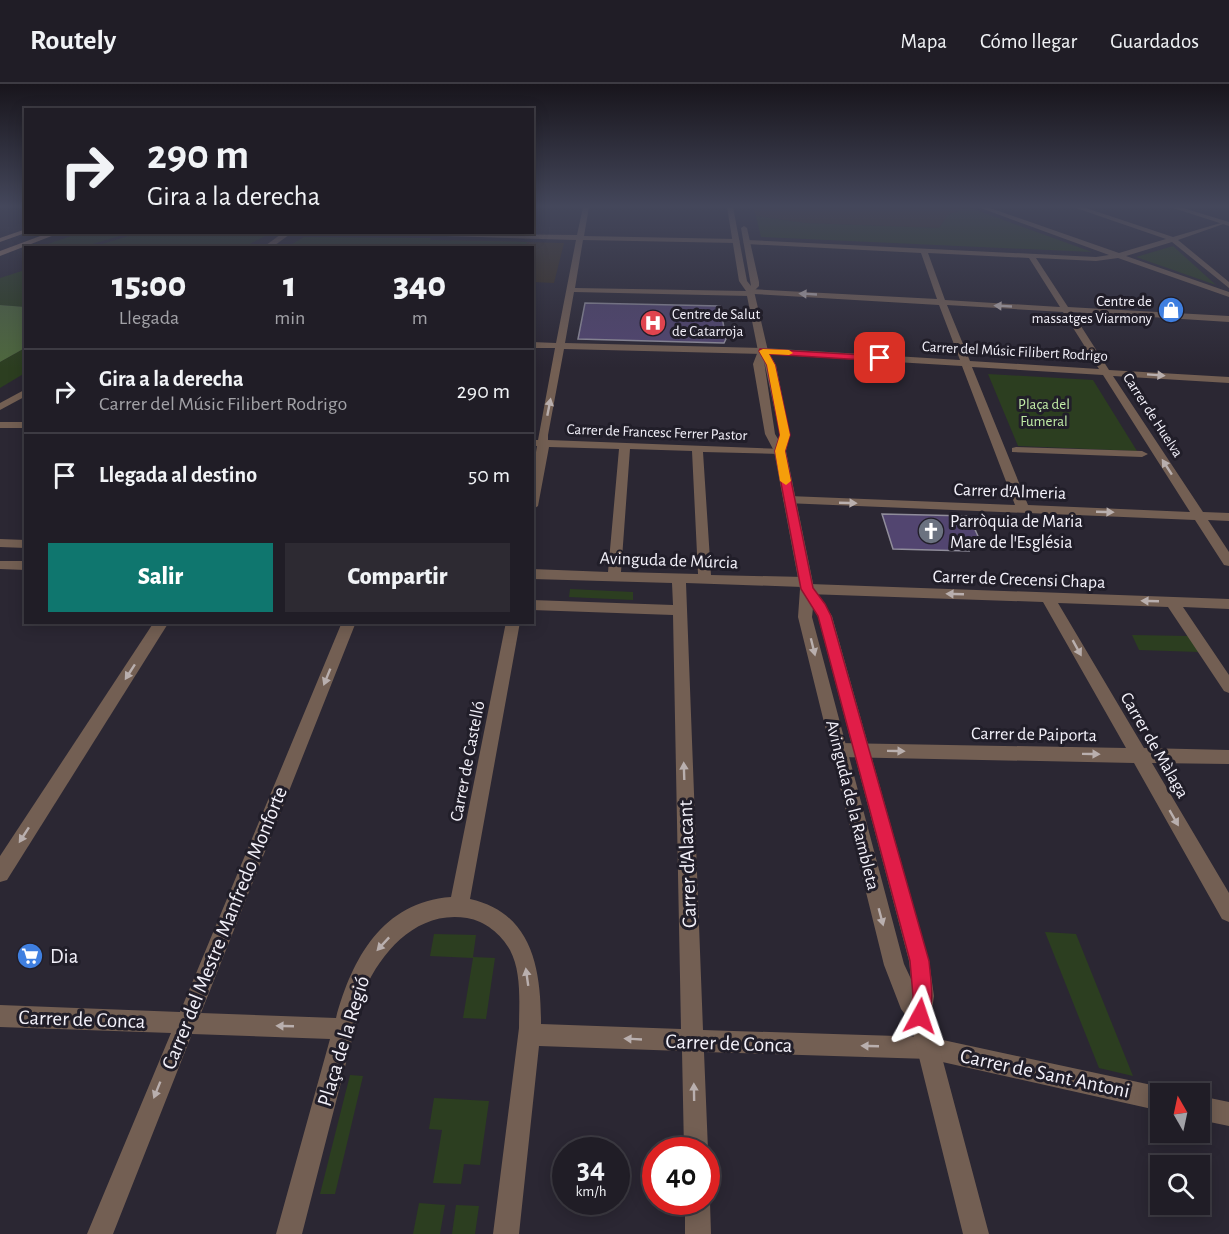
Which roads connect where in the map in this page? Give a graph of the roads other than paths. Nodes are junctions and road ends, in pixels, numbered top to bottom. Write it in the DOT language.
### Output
graph roads {
  1 [pos="576,261"];
  2 [pos="739,261"];
  3 [pos="751,261"];
  4 [pos="927,261"];
  5 [pos="1034,261"];
  6 [pos="1131,261"];
  7 [pos="1199,261"];
  8 [pos="1229,286"];
  9 [pos="571,290"];
  10 [pos="750,292"];
  11 [pos="1229,295"];
  12 [pos="942,302"];
  13 [pos="1065,309"];
  14 [pos="1229,319"];
  15 [pos="534,345"];
  16 [pos="560,346"];
  17 [pos="763,351"];
  18 [pos="966,363"];
  19 [pos="1105,372"];
  20 [pos="1217,379"];
  21 [pos="1229,380"];
  22 [pos="1229,392"];
  23 [pos="24,393"];
  24 [pos="0,407"];
  25 [pos="0,425"];
  26 [pos="24,425"];
  27 [pos="538,443"];
  28 [pos="625,446"];
  29 [pos="697,448"];
  30 [pos="1016,450"];
  31 [pos="780,451"];
  32 [pos="1142,454"];
  33 [pos="534,485"];
  34 [pos="789,500"];
  35 [pos="1023,509"];
  36 [pos="1199,516"];
  37 [pos="1229,517"];
  38 [pos="0,543"];
  39 [pos="24,544"];
  40 [pos="1229,562"];
  41 [pos="0,565"];
  42 [pos="24,566"];
  43 [pos="534,573"];
  44 [pos="614,576"];
  45 [pos="679,578"];
  46 [pos="705,579"];
  47 [pos="806,585"];
  48 [pos="1048,598"];
  49 [pos="1172,602"];
  50 [pos="1229,604"];
  51 [pos="534,605"];
  52 [pos="680,610"];
  53 [pos="161,624"];
  54 [pos="348,624"];
  55 [pos="513,624"];
  56 [pos="1229,687"];
  57 [pos="838,750"];
  58 [pos="861,750"];
  59 [pos="1137,754"];
  60 [pos="1229,757"];
  61 [pos="0,873"];
  62 [pos="459,907"];
  63 [pos="1229,912"];
  64 [pos="0,1016"];
  65 [pos="920,1016"];
  66 [pos="184,1022"];
  67 [pos="343,1029"];
  68 [pos="529,1035"];
  69 [pos="692,1042"];
  70 [pos="928,1048"];
  71 [pos="1150,1097"];
  72 [pos="1210,1110"];
  73 [pos="1229,1114"];
  74 [pos="696,1137"];
  75 [pos="697,1215"];
  76 [pos="100,1234"];
  77 [pos="289,1234"];
  78 [pos="506,1234"];
  79 [pos="698,1234"];
  80 [pos="976,1234"];
  1 -- 9 [label="street"];
  2 -- 10 [label="street, Avinguda de la Rambleta"];
  3 -- 10 [label="street, Avinguda de la Rambleta"];
  4 -- 12 [label="street"];
  5 -- 13 [label="street, Carrer de Huelva"];
  6 -- 11 [label="street"];
  7 -- 8 [label="street"];
  9 -- 10 [label="street"];
  9 -- 16 [label="street"];
  12 -- 10 [label="street, one-way"];
  10 -- 17 [label="street, Avinguda de la Rambleta"];
  13 -- 12 [label="street, one-way"];
  12 -- 18 [label="street"];
  13 -- 14 [label="street"];
  13 -- 19 [label="street, Carrer de Huelva"];
  15 -- 16 [label="street, Carrer del Músic Filibert Rodrigo"];
  16 -- 17 [label="street, Carrer del Músic Filibert Rodrigo"];
  27 -- 16 [label="street, one-way"];
  17 -- 18 [label="street, Carrer del Músic Filibert Rodrigo"];
  17 -- 31 [label="street, Avinguda de la Rambleta"];
  18 -- 19 [label="street, Carrer del Músic Filibert Rodrigo"];
  18 -- 35 [label="street"];
  19 -- 20 [label="street, Carrer del Músic Filibert Rodrigo, one-way"];
  36 -- 19 [label="street, Carrer de Huelva, one-way"];
  20 -- 21 [label="street, Carrer del Músic Filibert Rodrigo"];
  20 -- 22 [label="street"];
  23 -- 24 [label="street"];
  25 -- 26 [label="street"];
  27 -- 28 [label="street, Carrer de Francesc Ferrer Pastor"];
  27 -- 33 [label="street"];
  28 -- 29 [label="street, Carrer de Francesc Ferrer Pastor"];
  28 -- 44 [label="street"];
  29 -- 31 [label="street, Carrer de Francesc Ferrer Pastor"];
  29 -- 46 [label="street"];
  30 -- 32 [label="street"];
  31 -- 34 [label="street, Avinguda de la Rambleta"];
  34 -- 35 [label="street, Carrer d'Almeria, one-way"];
  34 -- 47 [label="street, Avinguda de la Rambleta"];
  35 -- 36 [label="street, Carrer d'Almeria, one-way"];
  36 -- 37 [label="street, Carrer d'Almeria"];
  36 -- 40 [label="street, Carrer de Huelva"];
  38 -- 39 [label="street"];
  41 -- 42 [label="street"];
  43 -- 44 [label="street, Avinguda de Múrcia"];
  44 -- 45 [label="street, Avinguda de Múrcia"];
  45 -- 46 [label="street, Avinguda de Múrcia"];
  45 -- 52 [label="street, Carrer d'Alacant"];
  46 -- 47 [label="street, Avinguda de Múrcia"];
  48 -- 47 [label="street, Carrer de Crecensi Chapa, one-way"];
  47 -- 57 [label="street, Avinguda de la Rambleta, one-way"];
  47 -- 58 [label="street, Avinguda de la Rambleta"];
  49 -- 48 [label="street, Carrer de Crecensi Chapa, one-way"];
  48 -- 59 [label="street, Carrer de Màlaga, one-way"];
  49 -- 50 [label="street, Carrer de Crecensi Chapa"];
  49 -- 56 [label="street"];
  51 -- 52 [label="street"];
  69 -- 52 [label="street, Carrer d'Alacant, one-way"];
  53 -- 61 [label="street, one-way"];
  54 -- 66 [label="street, Carrer del Mestre Manfredo Monforte, one-way"];
  55 -- 62 [label="street, Carrer de Castelló"];
  57 -- 58 [label="street, Carrer de Paiporta"];
  57 -- 65 [label="street, Avinguda de la Rambleta, one-way"];
  58 -- 59 [label="street, Carrer de Paiporta, one-way"];
  58 -- 65 [label="street, Avinguda de la Rambleta"];
  59 -- 60 [label="street, Carrer de Paiporta"];
  59 -- 63 [label="street, Carrer de Màlaga, one-way"];
  62 -- 67 [label="street, Plaça de la Regió, one-way"];
  68 -- 62 [label="street, Plaça de la Regió, one-way"];
  64 -- 66 [label="street, Carrer de Conca"];
  65 -- 70 [label="street, Avinguda de la Rambleta"];
  67 -- 66 [label="street, Carrer de Conca, one-way"];
  66 -- 76 [label="street, Carrer del Mestre Manfredo Monforte, one-way"];
  67 -- 77 [label="street, Plaça de la Regió"];
  69 -- 68 [label="street, Carrer de Conca, one-way"];
  68 -- 78 [label="street, Plaça de la Regió"];
  70 -- 69 [label="street, Carrer de Conca, one-way"];
  74 -- 69 [label="street, Carrer d'Alacant, one-way"];
  70 -- 71 [label="street, Carrer de Sant Antoni"];
  70 -- 80 [label="street, Avinguda de la Rambleta"];
  72 -- 73 [label="street"];
  75 -- 79 [label="street"];
}
